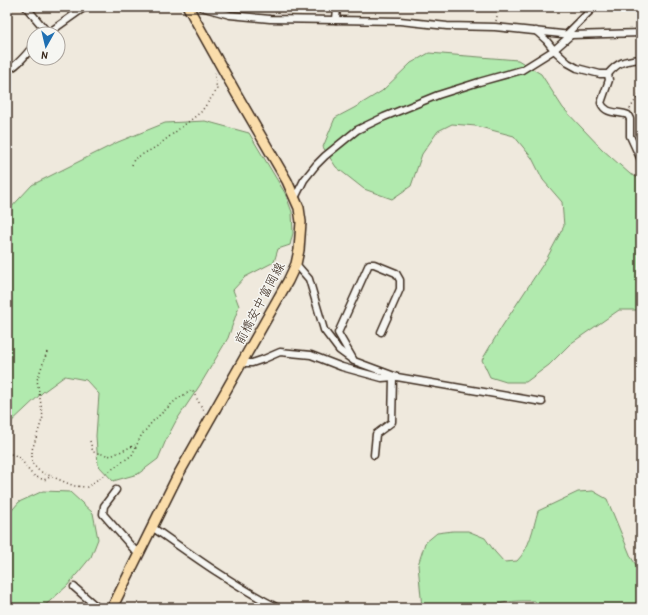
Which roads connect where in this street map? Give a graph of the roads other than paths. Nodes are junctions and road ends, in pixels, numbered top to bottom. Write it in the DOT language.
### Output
graph roads {
  1 [pos="26,7"];
  2 [pos="85,7"];
  3 [pos="188,7"];
  4 [pos="201,7"];
  5 [pos="337,7"];
  6 [pos="594,7"];
  7 [pos="336,20"];
  8 [pos="41,26"];
  9 [pos="58,26"];
  10 [pos="536,31"];
  11 [pos="641,33"];
  12 [pos="569,34"];
  13 [pos="554,50"];
  14 [pos="26,53"];
  15 [pos="641,58"];
  16 [pos="7,70"];
  17 [pos="608,74"];
  18 [pos="641,160"];
  19 [pos="295,198"];
  20 [pos="296,264"];
  21 [pos="380,332"];
  22 [pos="354,361"];
  23 [pos="242,363"];
  24 [pos="395,377"];
  25 [pos="542,402"];
  26 [pos="374,455"];
  27 [pos="116,490"];
  28 [pos="152,527"];
  29 [pos="138,554"];
  30 [pos="74,587"];
  31 [pos="98,608"];
  32 [pos="112,608"];
  33 [pos="278,608"];
  1 -- 8 [label="street"];
  2 -- 9 [label="street"];
  3 -- 19 [label="main road, 前橋安中富岡線"];
  4 -- 7 [label="street"];
  5 -- 7 [label="street"];
  6 -- 12 [label="street"];
  7 -- 10 [label="street"];
  10 -- 12 [label="street"];
  10 -- 13 [label="street"];
  11 -- 12 [label="street"];
  12 -- 13 [label="street"];
  13 -- 17 [label="street"];
  13 -- 19 [label="street"];
  14 -- 16 [label="street"];
  15 -- 17 [label="street"];
  17 -- 18 [label="street"];
  19 -- 20 [label="main road, 前橋安中富岡線"];
  20 -- 22 [label="street"];
  20 -- 23 [label="main road, 前橋安中富岡線"];
  21 -- 22 [label="street"];
  22 -- 24 [label="street"];
  23 -- 24 [label="street"];
  23 -- 28 [label="main road, 前橋安中富岡線"];
  24 -- 25 [label="street"];
  24 -- 26 [label="street"];
  27 -- 29 [label="street"];
  28 -- 29 [label="main road, 前橋安中富岡線"];
  28 -- 33 [label="street"];
  29 -- 32 [label="main road, 前橋安中富岡線"];
  30 -- 31 [label="street"];
}
